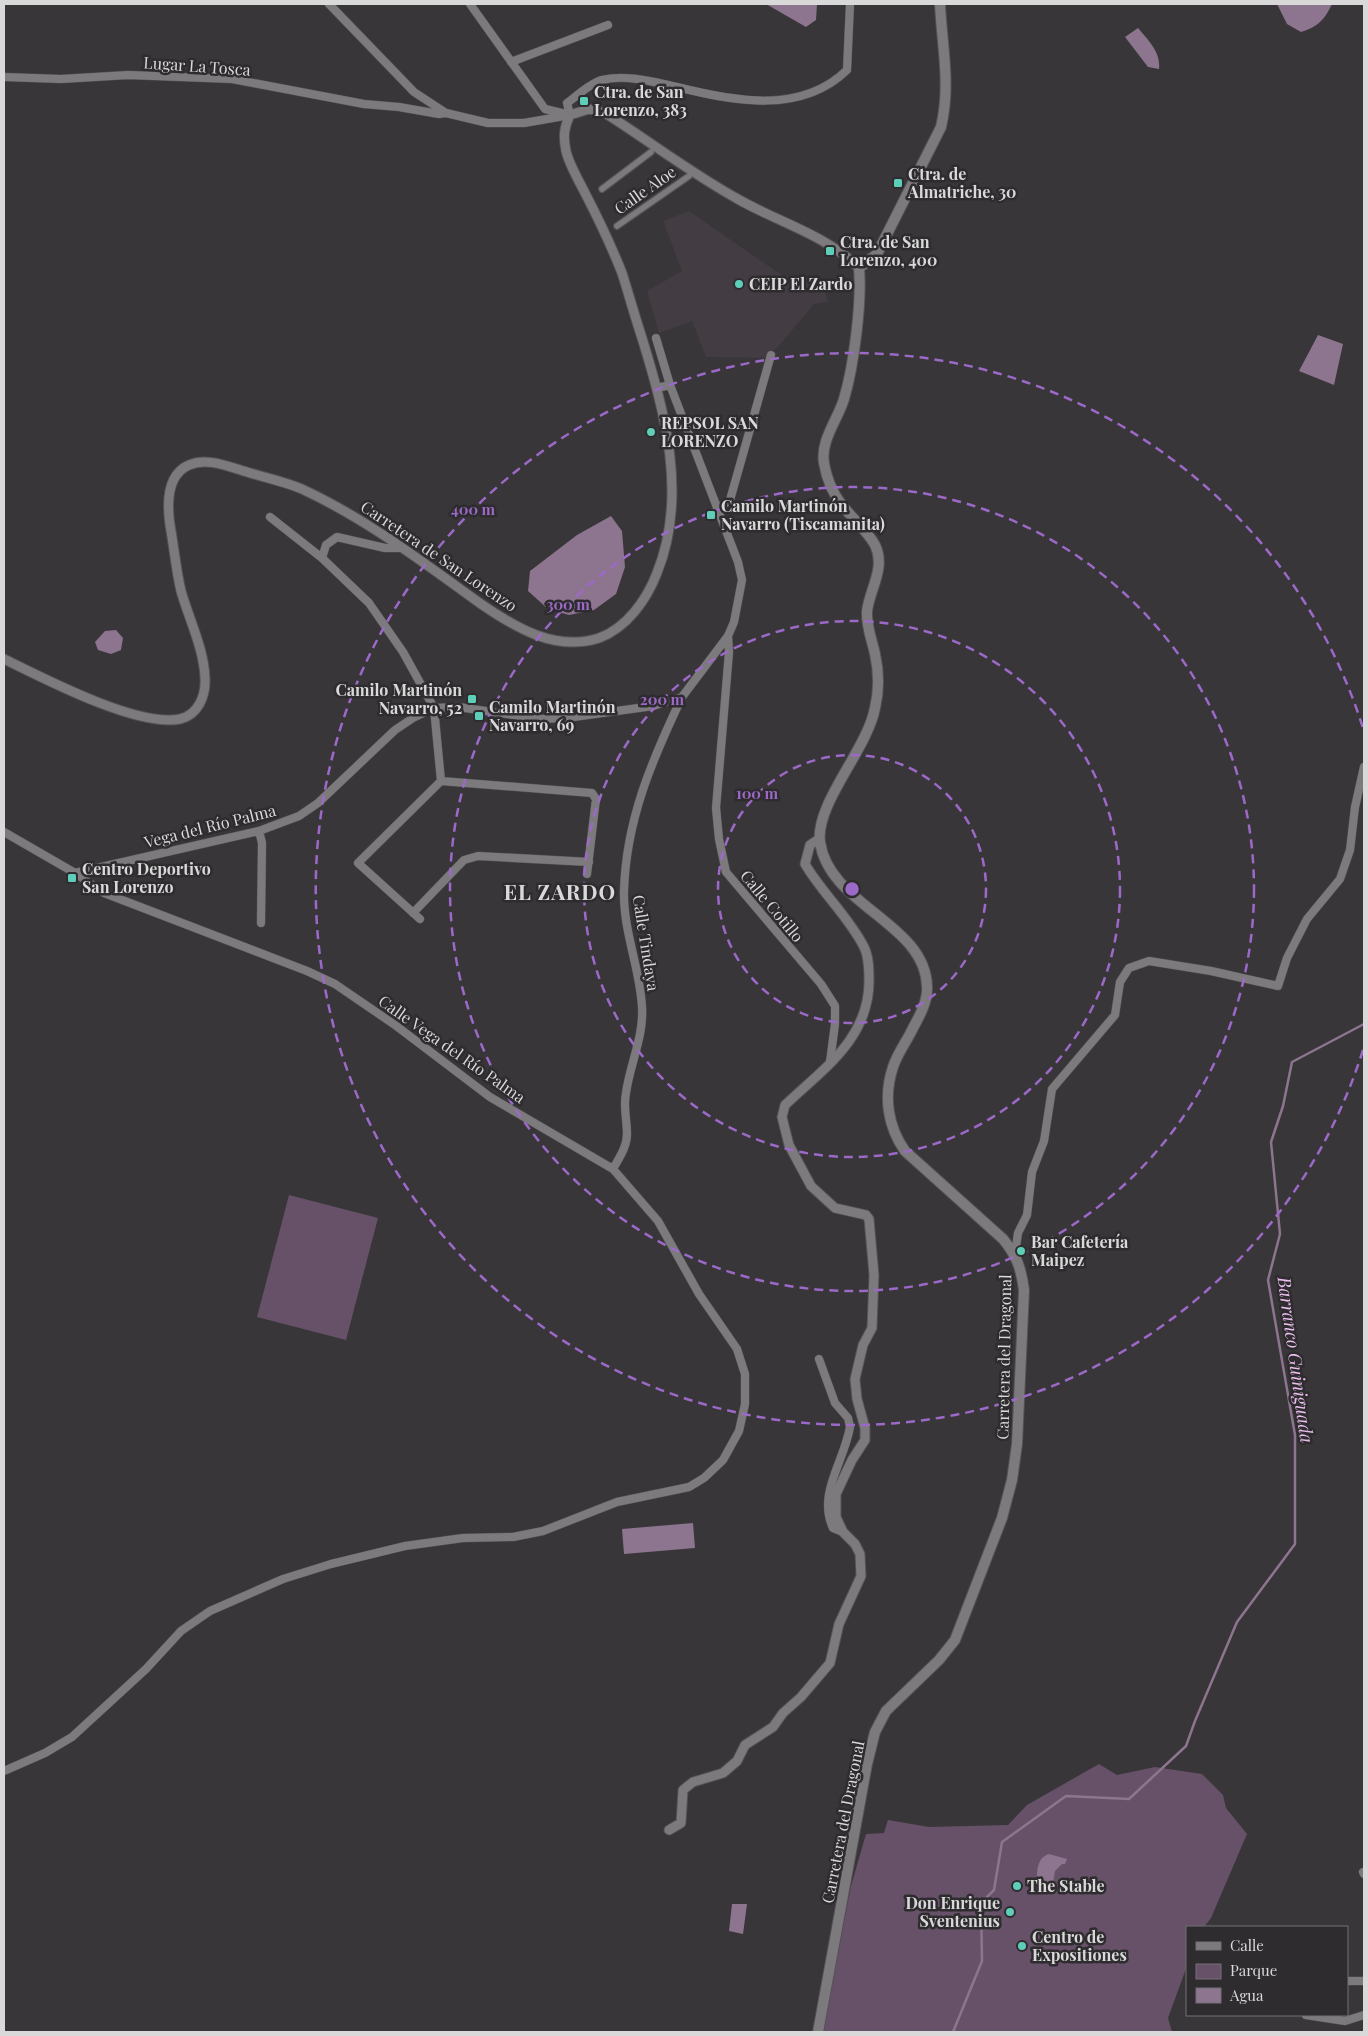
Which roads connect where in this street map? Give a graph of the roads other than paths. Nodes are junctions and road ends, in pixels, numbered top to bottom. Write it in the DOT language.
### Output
graph roads {
  1 [pos="329,4"];
  2 [pos="470,4"];
  3 [pos="850,4"];
  4 [pos="940,4"];
  5 [pos="608,25"];
  6 [pos="511,62"];
  7 [pos="4,76"];
  8 [pos="446,113"];
  9 [pos="570,114"];
  10 [pos="651,152"];
  11 [pos="689,176"];
  12 [pos="602,188"];
  13 [pos="617,226"];
  14 [pos="859,268"];
  15 [pos="656,338"];
  16 [pos="771,355"];
  17 [pos="670,385"];
  18 [pos="657,388"];
  19 [pos="717,509"];
  20 [pos="270,517"];
  21 [pos="403,548"];
  22 [pos="322,558"];
  23 [pos="728,636"];
  24 [pos="4,659"];
  25 [pos="682,696"];
  26 [pos="434,708"];
  27 [pos="1364,767"];
  28 [pos="441,781"];
  29 [pos="259,831"];
  30 [pos="4,832"];
  31 [pos="819,839"];
  32 [pos="589,862"];
  33 [pos="75,873"];
  34 [pos="587,874"];
  35 [pos="261,923"];
  36 [pos="830,1062"];
  37 [pos="614,1169"];
  38 [pos="1015,1254"];
  39 [pos="819,1359"];
  40 [pos="843,1532"];
  41 [pos="4,1771"];
  42 [pos="669,1830"];
  43 [pos="1364,1980"];
  44 [pos="1348,1981"];
  45 [pos="1364,2015"];
  46 [pos="1312,2016"];
  47 [pos="818,2032"];
  1 -- 8 [label="street"];
  2 -- 6 [label="street"];
  3 -- 9 [label="street"];
  4 -- 14 [label="main road"];
  5 -- 6 [label="street"];
  6 -- 9 [label="street"];
  7 -- 8 [label="street, Lugar La Tosca"];
  8 -- 9 [label="street"];
  9 -- 14 [label="street"];
  9 -- 18 [label="street, Carretera de San Lorenzo"];
  10 -- 12 [label="street"];
  11 -- 13 [label="street, Calle Aloe"];
  14 -- 31 [label="main road"];
  15 -- 17 [label="street"];
  16 -- 19 [label="street"];
  17 -- 18 [label="street"];
  17 -- 19 [label="street"];
  18 -- 21 [label="street, Carretera de San Lorenzo"];
  19 -- 23 [label="street"];
  20 -- 22 [label="street"];
  21 -- 22 [label="street"];
  21 -- 24 [label="street, Carretera de San Lorenzo"];
  22 -- 26 [label="street"];
  23 -- 25 [label="street, Calle Tindaya"];
  23 -- 36 [label="street, Calle Cotillo"];
  25 -- 26 [label="street"];
  25 -- 37 [label="street, Calle Tindaya"];
  26 -- 28 [label="street"];
  26 -- 29 [label="street, Vega del Río Palma"];
  27 -- 38 [label="street"];
  28 -- 32 [label="street"];
  28 -- 32 [label="street"];
  29 -- 33 [label="street, Vega del Río Palma"];
  29 -- 35 [label="street"];
  30 -- 33 [label="street, Calle Vega del Río Palma"];
  31 -- 36 [label="street"];
  31 -- 38 [label="main road, Carretera del Dragonal"];
  32 -- 34 [label="street"];
  33 -- 37 [label="street, Calle Vega del Río Palma"];
  36 -- 40 [label="street"];
  37 -- 41 [label="street, Calle Vega del Río Palma"];
  38 -- 47 [label="main road, Carretera del Dragonal"];
  39 -- 40 [label="street"];
  40 -- 42 [label="street"];
  43 -- 44 [label="street"];
  45 -- 46 [label="street"];
}
